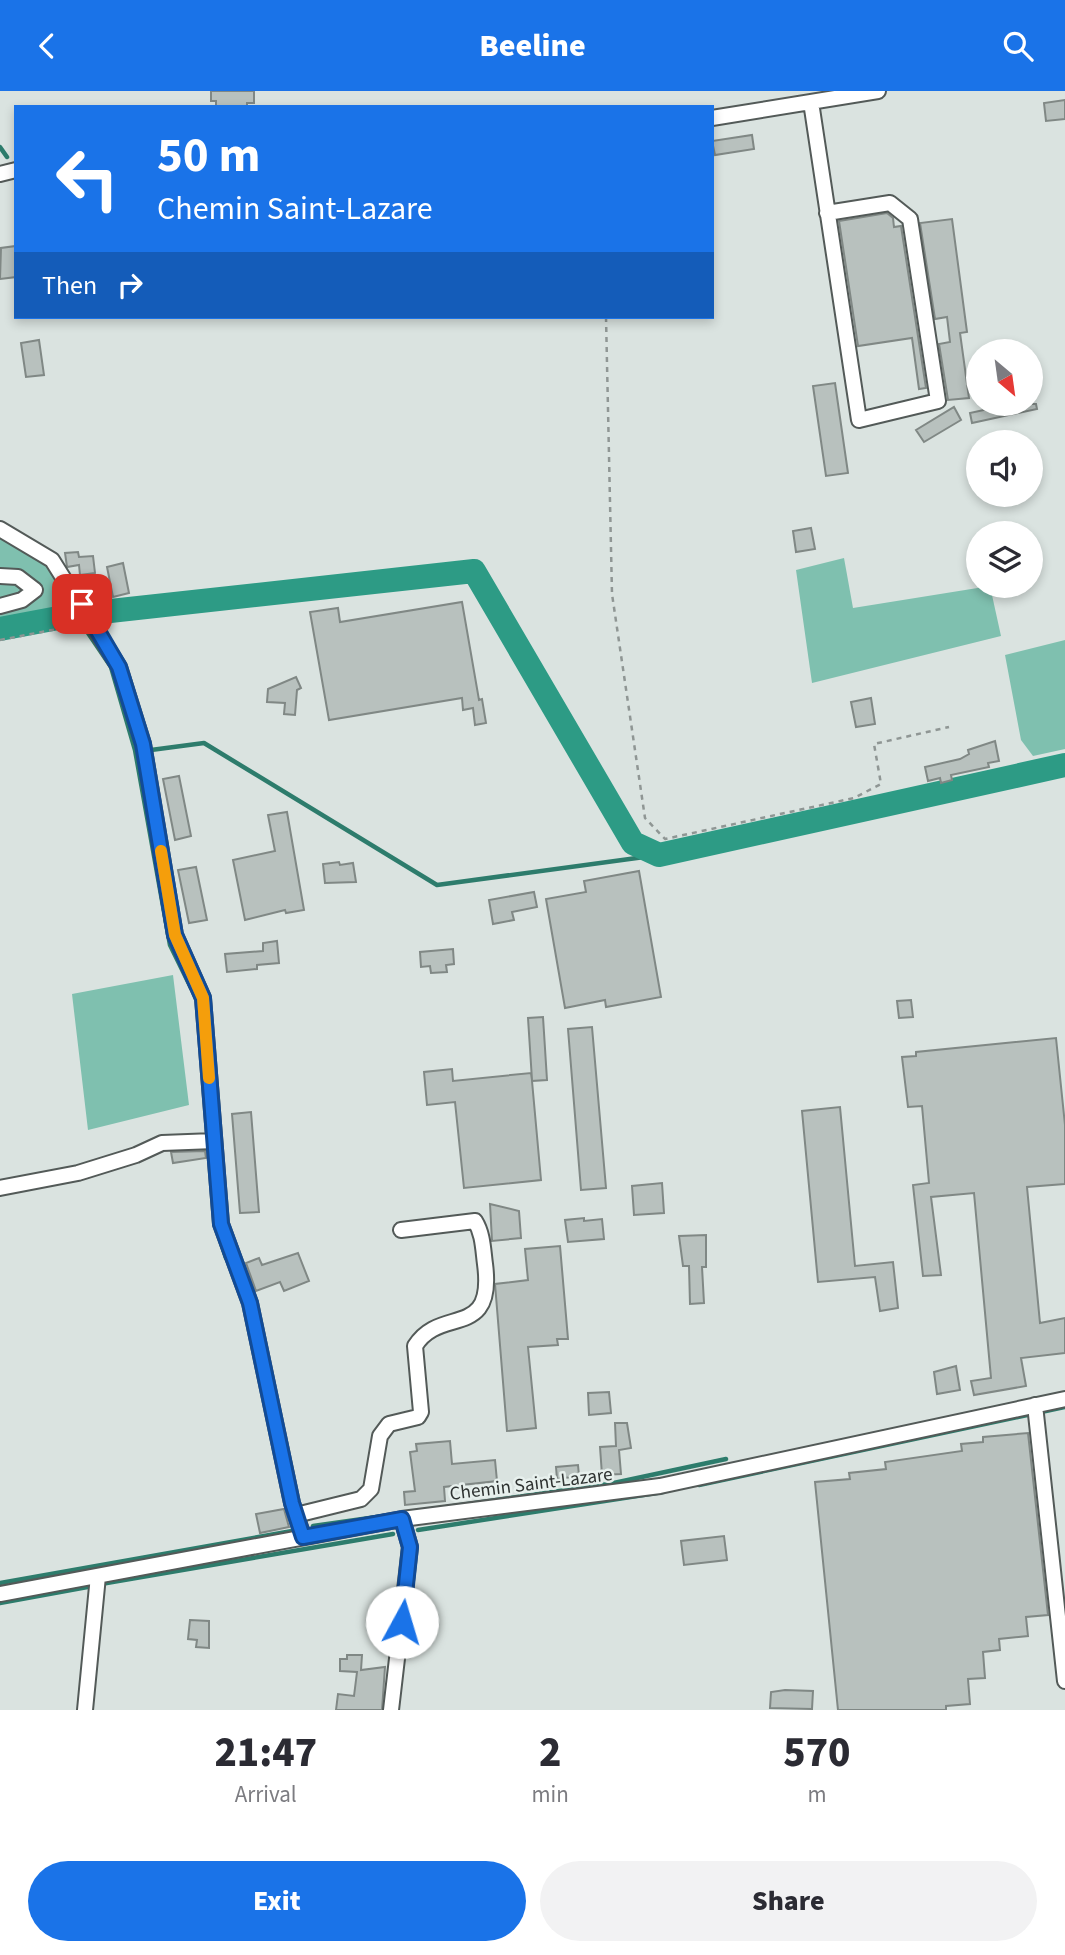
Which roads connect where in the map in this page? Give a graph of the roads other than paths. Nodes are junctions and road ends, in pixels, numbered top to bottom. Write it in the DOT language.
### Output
graph roads {
  1 [pos="878,91"];
  2 [pos="811,102"];
  3 [pos="714,118"];
  4 [pos="827,213"];
  5 [pos="0,529"];
  6 [pos="0,576"];
  7 [pos="0,605"];
  8 [pos="214,1141"];
  9 [pos="0,1188"];
  10 [pos="401,1230"];
  11 [pos="1065,1399"];
  12 [pos="1035,1411"];
  13 [pos="296,1515"];
  14 [pos="402,1519"];
  15 [pos="303,1537"];
  16 [pos="98,1582"];
  17 [pos="0,1594"];
  18 [pos="1065,1681"];
  19 [pos="85,1710"];
  20 [pos="391,1710"];
  1 -- 2 [label="street"];
  2 -- 3 [label="street"];
  2 -- 4 [label="street"];
  4 -- 4 [label="street"];
  5 -- 8 [label="street"];
  6 -- 7 [label="street"];
  8 -- 9 [label="street"];
  8 -- 13 [label="street"];
  10 -- 13 [label="street"];
  11 -- 12 [label="street, Chemin Saint-Lazare"];
  12 -- 14 [label="street, Chemin Saint-Lazare"];
  12 -- 18 [label="street"];
  13 -- 15 [label="street"];
  14 -- 15 [label="street, Chemin Saint-Lazare"];
  14 -- 20 [label="street"];
  15 -- 16 [label="street, Chemin Saint-Lazare"];
  16 -- 17 [label="street, Chemin Saint-Lazare"];
  16 -- 19 [label="street"];
}
